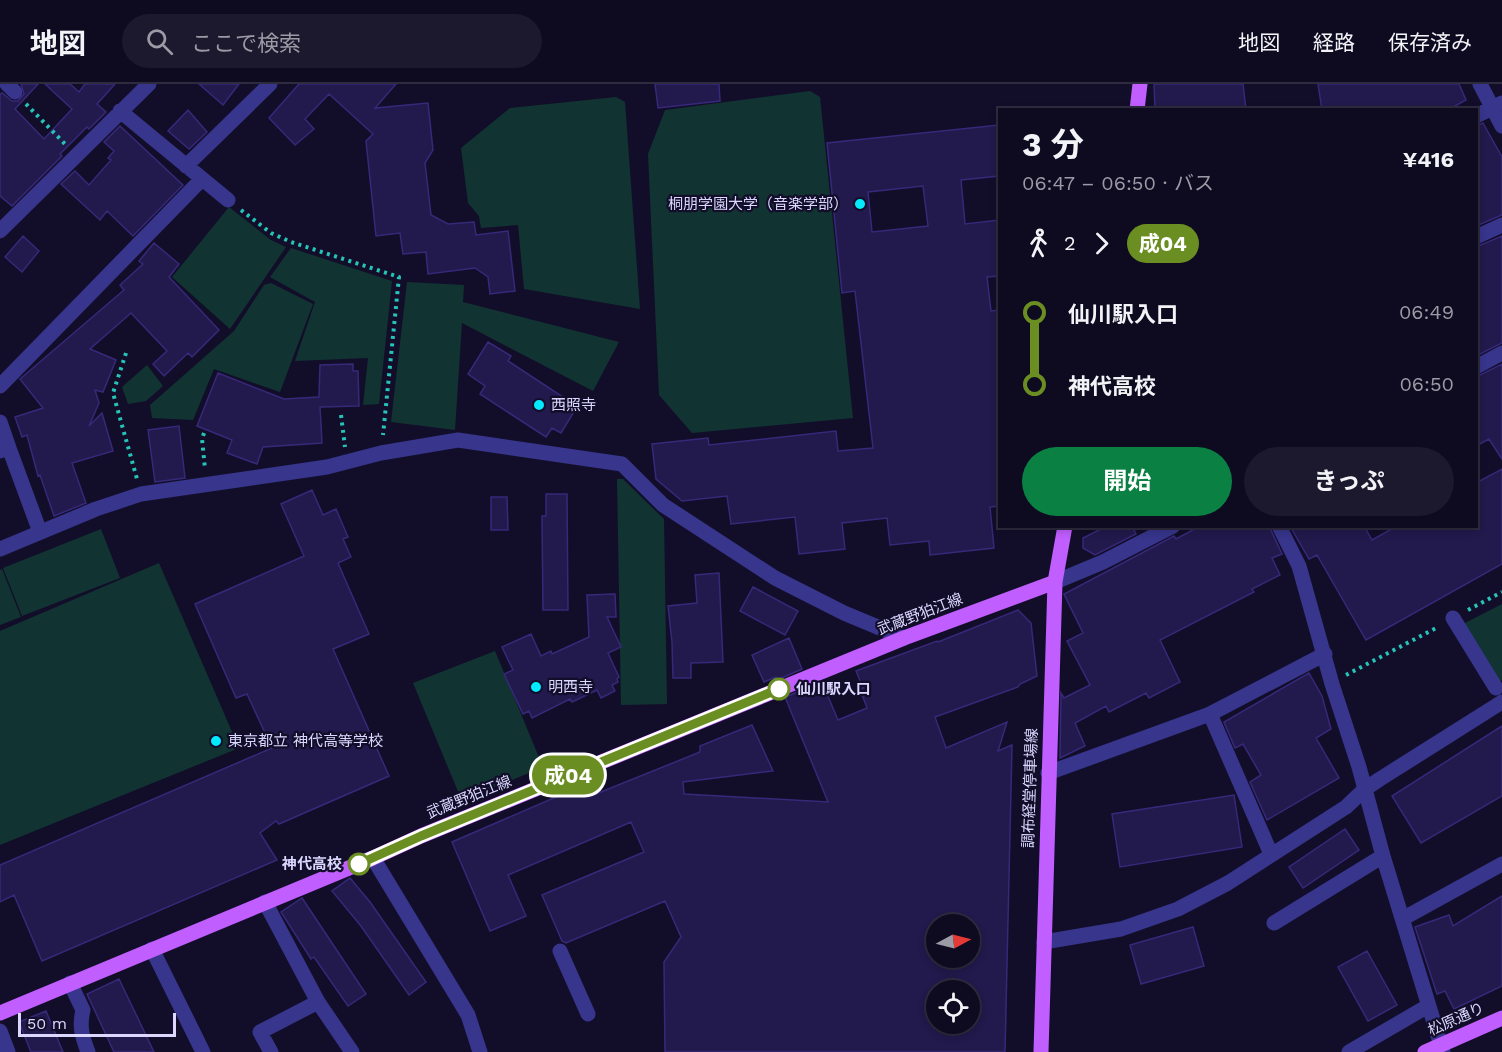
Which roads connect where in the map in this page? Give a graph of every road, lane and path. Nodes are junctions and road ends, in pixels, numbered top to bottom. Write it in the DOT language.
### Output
graph roads {
  1 [pos="149,84"];
  2 [pos="270,84"];
  3 [pos="1140,84"];
  4 [pos="1480,84"];
  5 [pos="11,88"];
  6 [pos="1498,105"];
  7 [pos="1137,108"];
  8 [pos="120,111"];
  9 [pos="1478,115"];
  10 [pos="1502,126"];
  11 [pos="76,155"];
  12 [pos="186,165"];
  13 [pos="202,178"];
  14 [pos="228,200"];
  15 [pos="1502,225"];
  16 [pos="0,231"];
  17 [pos="1478,236"];
  18 [pos="126,353"];
  19 [pos="1502,353"];
  20 [pos="1478,366"];
  21 [pos="0,386"];
  22 [pos="341,415"];
  23 [pos="0,422"];
  24 [pos="204,433"];
  25 [pos="4,449"];
  26 [pos="381,453"];
  27 [pos="347,462"];
  28 [pos="207,484"];
  29 [pos="141,494"];
  30 [pos="1065,528"];
  31 [pos="1169,528"];
  32 [pos="1280,528"];
  33 [pos="40,532"];
  34 [pos="0,549"];
  35 [pos="1055,582"];
  36 [pos="1502,592"];
  37 [pos="1453,618"];
  38 [pos="904,638"];
  39 [pos="1325,654"];
  40 [pos="1332,684"];
  41 [pos="1499,695"];
  42 [pos="1210,714"];
  43 [pos="1048,773"];
  44 [pos="1365,789"];
  45 [pos="1271,854"];
  46 [pos="1383,856"];
  47 [pos="373,858"];
  48 [pos="1502,864"];
  49 [pos="265,902"];
  50 [pos="1404,918"];
  51 [pos="1274,922"];
  52 [pos="1044,942"];
  53 [pos="152,949"];
  54 [pos="560,951"];
  55 [pos="70,983"];
  56 [pos="318,1002"];
  57 [pos="1428,1006"];
  58 [pos="0,1013"];
  59 [pos="588,1014"];
  60 [pos="1502,1018"];
  61 [pos="0,1031"];
  62 [pos="1442,1049"];
  63 [pos="8,1052"];
  64 [pos="88,1052"];
  65 [pos="202,1052"];
  66 [pos="271,1052"];
  67 [pos="352,1052"];
  68 [pos="480,1052"];
  69 [pos="1041,1052"];
  70 [pos="1349,1052"];
  71 [pos="1425,1052"];
  1 -- 8 [label="street"];
  2 -- 12 [label="street"];
  3 -- 7 [label="main road"];
  4 -- 6 [label="street"];
  5 -- 11 [label="path"];
  6 -- 9 [label="street"];
  6 -- 10 [label="street"];
  8 -- 11 [label="street"];
  8 -- 12 [label="street"];
  11 -- 16 [label="street"];
  12 -- 13 [label="street"];
  13 -- 14 [label="street"];
  13 -- 21 [label="street"];
  14 -- 26 [label="path"];
  15 -- 17 [label="street"];
  18 -- 29 [label="path"];
  19 -- 20 [label="street"];
  22 -- 27 [label="path"];
  23 -- 25 [label="street"];
  24 -- 28 [label="path"];
  25 -- 33 [label="street"];
  26 -- 27 [label="street"];
  26 -- 38 [label="street"];
  27 -- 28 [label="street"];
  28 -- 29 [label="street"];
  29 -- 33 [label="street"];
  30 -- 35 [label="main road, 調布経堂停車場線"];
  31 -- 35 [label="street"];
  32 -- 39 [label="street"];
  33 -- 34 [label="street"];
  35 -- 38 [label="main road, 武蔵野狛江線"];
  35 -- 43 [label="main road, 調布経堂停車場線"];
  36 -- 37 [label="path"];
  37 -- 40 [label="path"];
  37 -- 41 [label="street"];
  38 -- 47 [label="main road, 武蔵野狛江線"];
  39 -- 40 [label="street"];
  39 -- 42 [label="street"];
  40 -- 44 [label="street"];
  41 -- 44 [label="street"];
  42 -- 43 [label="street"];
  42 -- 45 [label="street"];
  43 -- 52 [label="main road, 調布経堂停車場線"];
  44 -- 45 [label="street"];
  44 -- 46 [label="street"];
  45 -- 52 [label="street"];
  46 -- 50 [label="street"];
  46 -- 51 [label="street"];
  47 -- 49 [label="main road, 武蔵野狛江線"];
  47 -- 68 [label="street"];
  48 -- 50 [label="street"];
  49 -- 53 [label="main road, 武蔵野狛江線"];
  49 -- 56 [label="street"];
  50 -- 57 [label="street"];
  52 -- 69 [label="main road, 調布経堂停車場線"];
  53 -- 55 [label="main road, 武蔵野狛江線"];
  53 -- 65 [label="street"];
  54 -- 59 [label="street"];
  55 -- 58 [label="main road, 武蔵野狛江線"];
  55 -- 64 [label="street"];
  56 -- 66 [label="street"];
  56 -- 67 [label="street"];
  57 -- 62 [label="street"];
  57 -- 70 [label="street"];
  60 -- 62 [label="main road, 松原通り"];
  61 -- 63 [label="street"];
  62 -- 71 [label="main road, 松原通り"];
}
